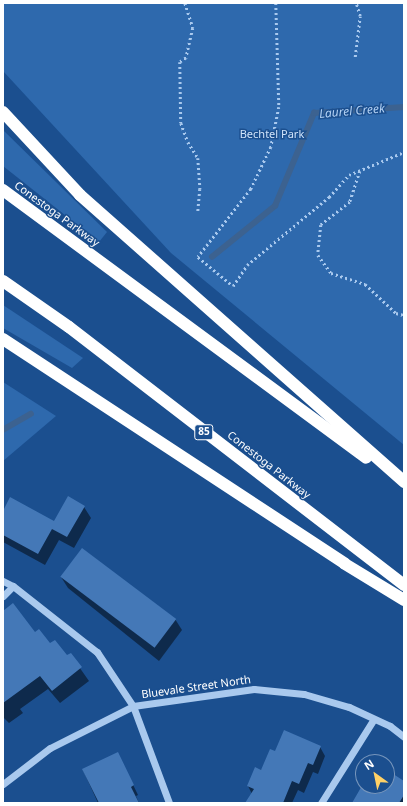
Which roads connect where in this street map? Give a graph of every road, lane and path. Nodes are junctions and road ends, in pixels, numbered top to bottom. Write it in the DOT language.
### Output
graph roads {
  1 [pos="185,3"];
  2 [pos="276,3"];
  3 [pos="356,3"];
  4 [pos="356,57"];
  5 [pos="3,112"];
  6 [pos="404,152"];
  7 [pos="361,171"];
  8 [pos="3,190"];
  9 [pos="198,211"];
  10 [pos="3,281"];
  11 [pos="404,315"];
  12 [pos="3,339"];
  13 [pos="404,482"];
  14 [pos="404,486"];
  15 [pos="3,581"];
  16 [pos="404,585"];
  17 [pos="13,586"];
  18 [pos="3,596"];
  19 [pos="404,600"];
  20 [pos="133,706"];
  21 [pos="374,719"];
  22 [pos="404,737"];
  23 [pos="3,784"];
  24 [pos="169,803"];
  25 [pos="321,803"];
  1 -- 9 [label="path"];
  2 -- 7 [label="path"];
  3 -- 4 [label="path"];
  5 -- 13 [label="highway"];
  6 -- 7 [label="path"];
  7 -- 11 [label="path"];
  8 -- 14 [label="highway, Conestoga Parkway"];
  10 -- 16 [label="highway, Conestoga Parkway / 85"];
  12 -- 19 [label="highway"];
  15 -- 17 [label="street"];
  17 -- 18 [label="street"];
  17 -- 20 [label="street"];
  20 -- 21 [label="street, Bluevale Street North"];
  20 -- 23 [label="street, Bluevale Street North"];
  20 -- 24 [label="street"];
  21 -- 22 [label="street, Bluevale Street North"];
  21 -- 25 [label="street"];
}
